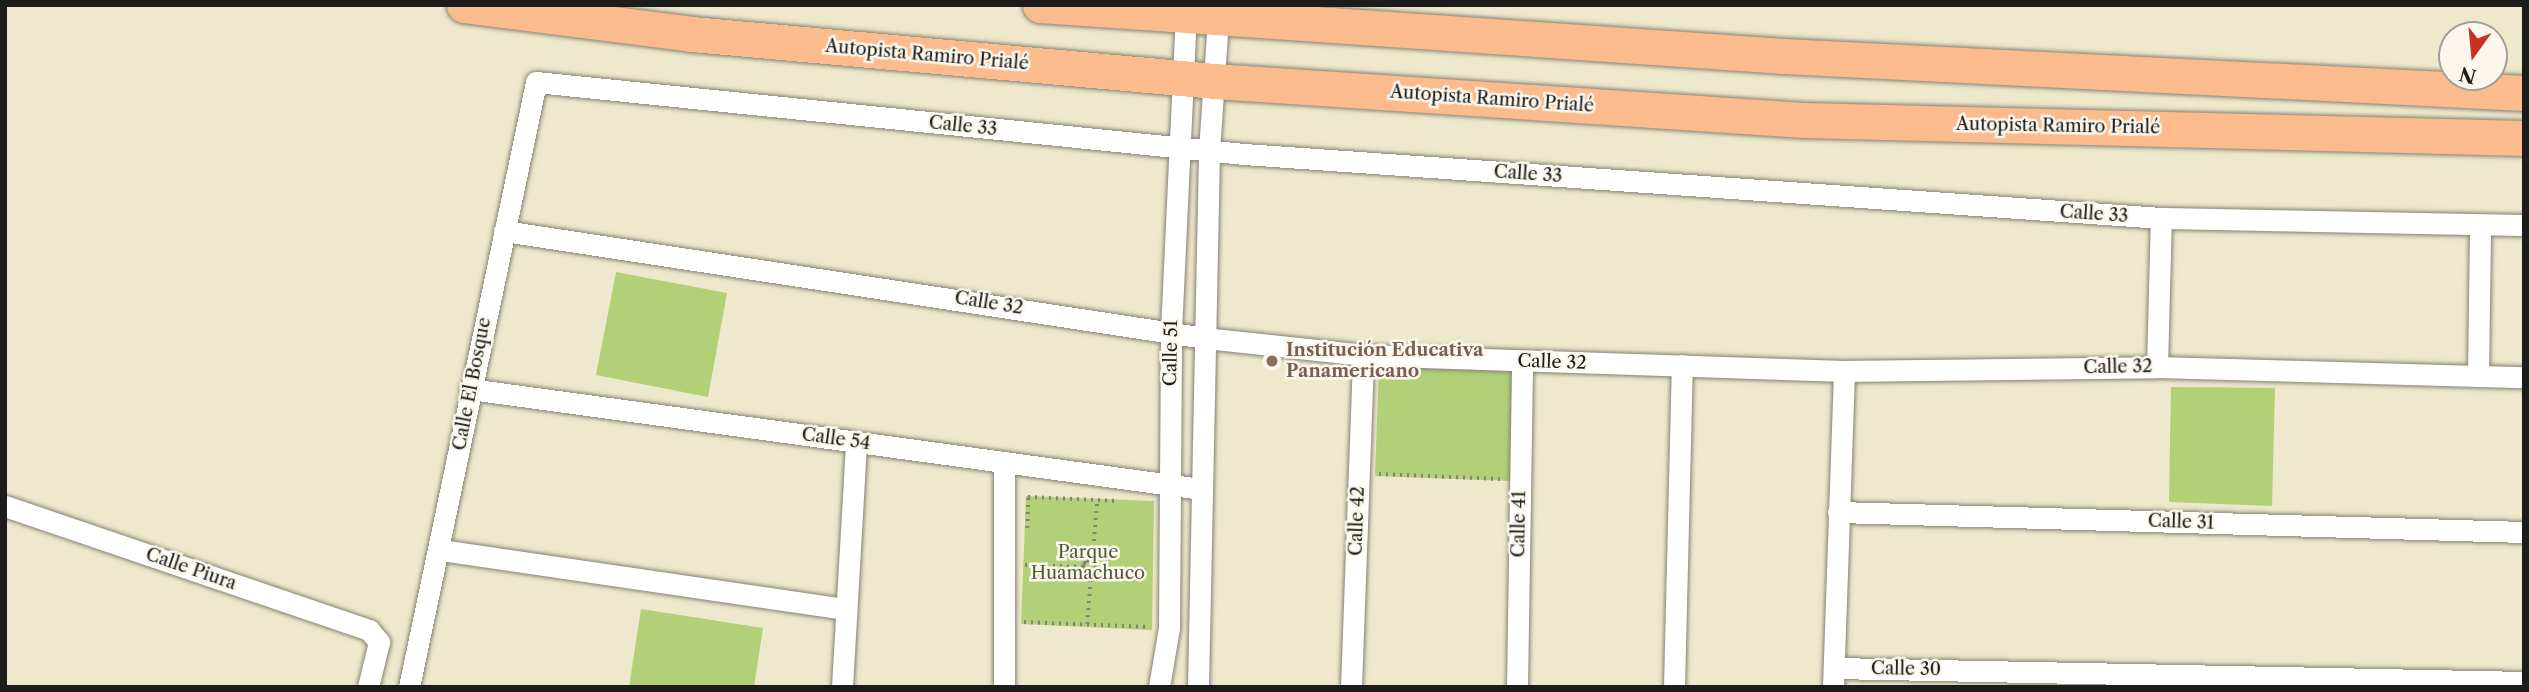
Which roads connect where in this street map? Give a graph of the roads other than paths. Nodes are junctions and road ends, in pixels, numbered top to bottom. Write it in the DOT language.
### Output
graph roads {
  1 [pos="464,5"];
  2 [pos="1040,5"];
  3 [pos="1202,19"];
  4 [pos="1198,80"];
  5 [pos="536,82"];
  6 [pos="2524,93"];
  7 [pos="2524,138"];
  8 [pos="1177,148"];
  9 [pos="1209,151"];
  10 [pos="2161,218"];
  11 [pos="2480,225"];
  12 [pos="2524,225"];
  13 [pos="505,231"];
  14 [pos="1171,331"];
  15 [pos="1205,338"];
  16 [pos="1363,355"];
  17 [pos="1522,361"];
  18 [pos="1682,365"];
  19 [pos="2157,367"];
  20 [pos="1844,371"];
  21 [pos="2478,375"];
  22 [pos="2524,377"];
  23 [pos="470,389"];
  24 [pos="856,442"];
  25 [pos="1004,462"];
  26 [pos="1169,485"];
  27 [pos="1201,489"];
  28 [pos="5,506"];
  29 [pos="1838,512"];
  30 [pos="2524,532"];
  31 [pos="440,550"];
  32 [pos="846,609"];
  33 [pos="1834,677"];
  34 [pos="2524,682"];
  35 [pos="368,687"];
  36 [pos="409,687"];
  37 [pos="842,687"];
  38 [pos="1003,687"];
  39 [pos="1159,687"];
  40 [pos="1198,687"];
  41 [pos="1351,687"];
  42 [pos="1517,687"];
  43 [pos="1674,687"];
  1 -- 4 [label="highway, Autopista Ramiro Prialé"];
  2 -- 3 [label="highway"];
  3 -- 4 [label="street, Calle 51"];
  3 -- 4 [label="street, Calle 51"];
  3 -- 6 [label="highway"];
  4 -- 7 [label="highway, Autopista Ramiro Prialé"];
  4 -- 8 [label="street, Calle 51"];
  4 -- 9 [label="street, Calle 51"];
  5 -- 8 [label="street, Calle 33"];
  5 -- 13 [label="street, Calle El Bosque"];
  8 -- 9 [label="street, Calle 33"];
  8 -- 14 [label="street, Calle 51"];
  9 -- 10 [label="street, Calle 33"];
  9 -- 15 [label="street, Calle 51"];
  10 -- 11 [label="street, Calle 33"];
  10 -- 19 [label="street"];
  11 -- 12 [label="street, Calle 33"];
  11 -- 21 [label="street"];
  13 -- 14 [label="street, Calle 32"];
  13 -- 23 [label="street, Calle El Bosque"];
  14 -- 15 [label="street, Calle 32"];
  14 -- 26 [label="street, Calle 51"];
  15 -- 16 [label="street, Calle 32"];
  15 -- 27 [label="street, Calle 51"];
  16 -- 17 [label="street, Calle 32"];
  16 -- 41 [label="street, Calle 42"];
  17 -- 18 [label="street, Calle 32"];
  17 -- 42 [label="street, Calle 41"];
  18 -- 20 [label="street, Calle 32"];
  18 -- 43 [label="street"];
  19 -- 20 [label="street, Calle 32"];
  19 -- 21 [label="street, Calle 32"];
  20 -- 29 [label="street"];
  21 -- 22 [label="street, Calle 32"];
  23 -- 24 [label="street, Calle 54"];
  23 -- 31 [label="street, Calle El Bosque"];
  24 -- 25 [label="street, Calle 54"];
  24 -- 32 [label="street"];
  25 -- 26 [label="street, Calle 54"];
  25 -- 38 [label="street"];
  26 -- 27 [label="street, Calle 54"];
  26 -- 39 [label="street, Calle 51"];
  27 -- 40 [label="street, Calle 51"];
  28 -- 35 [label="street, Calle Piura"];
  29 -- 30 [label="street, Calle 31"];
  29 -- 33 [label="street"];
  31 -- 32 [label="street"];
  31 -- 36 [label="street, Calle El Bosque"];
  32 -- 37 [label="street"];
  33 -- 34 [label="street, Calle 30"];
}
